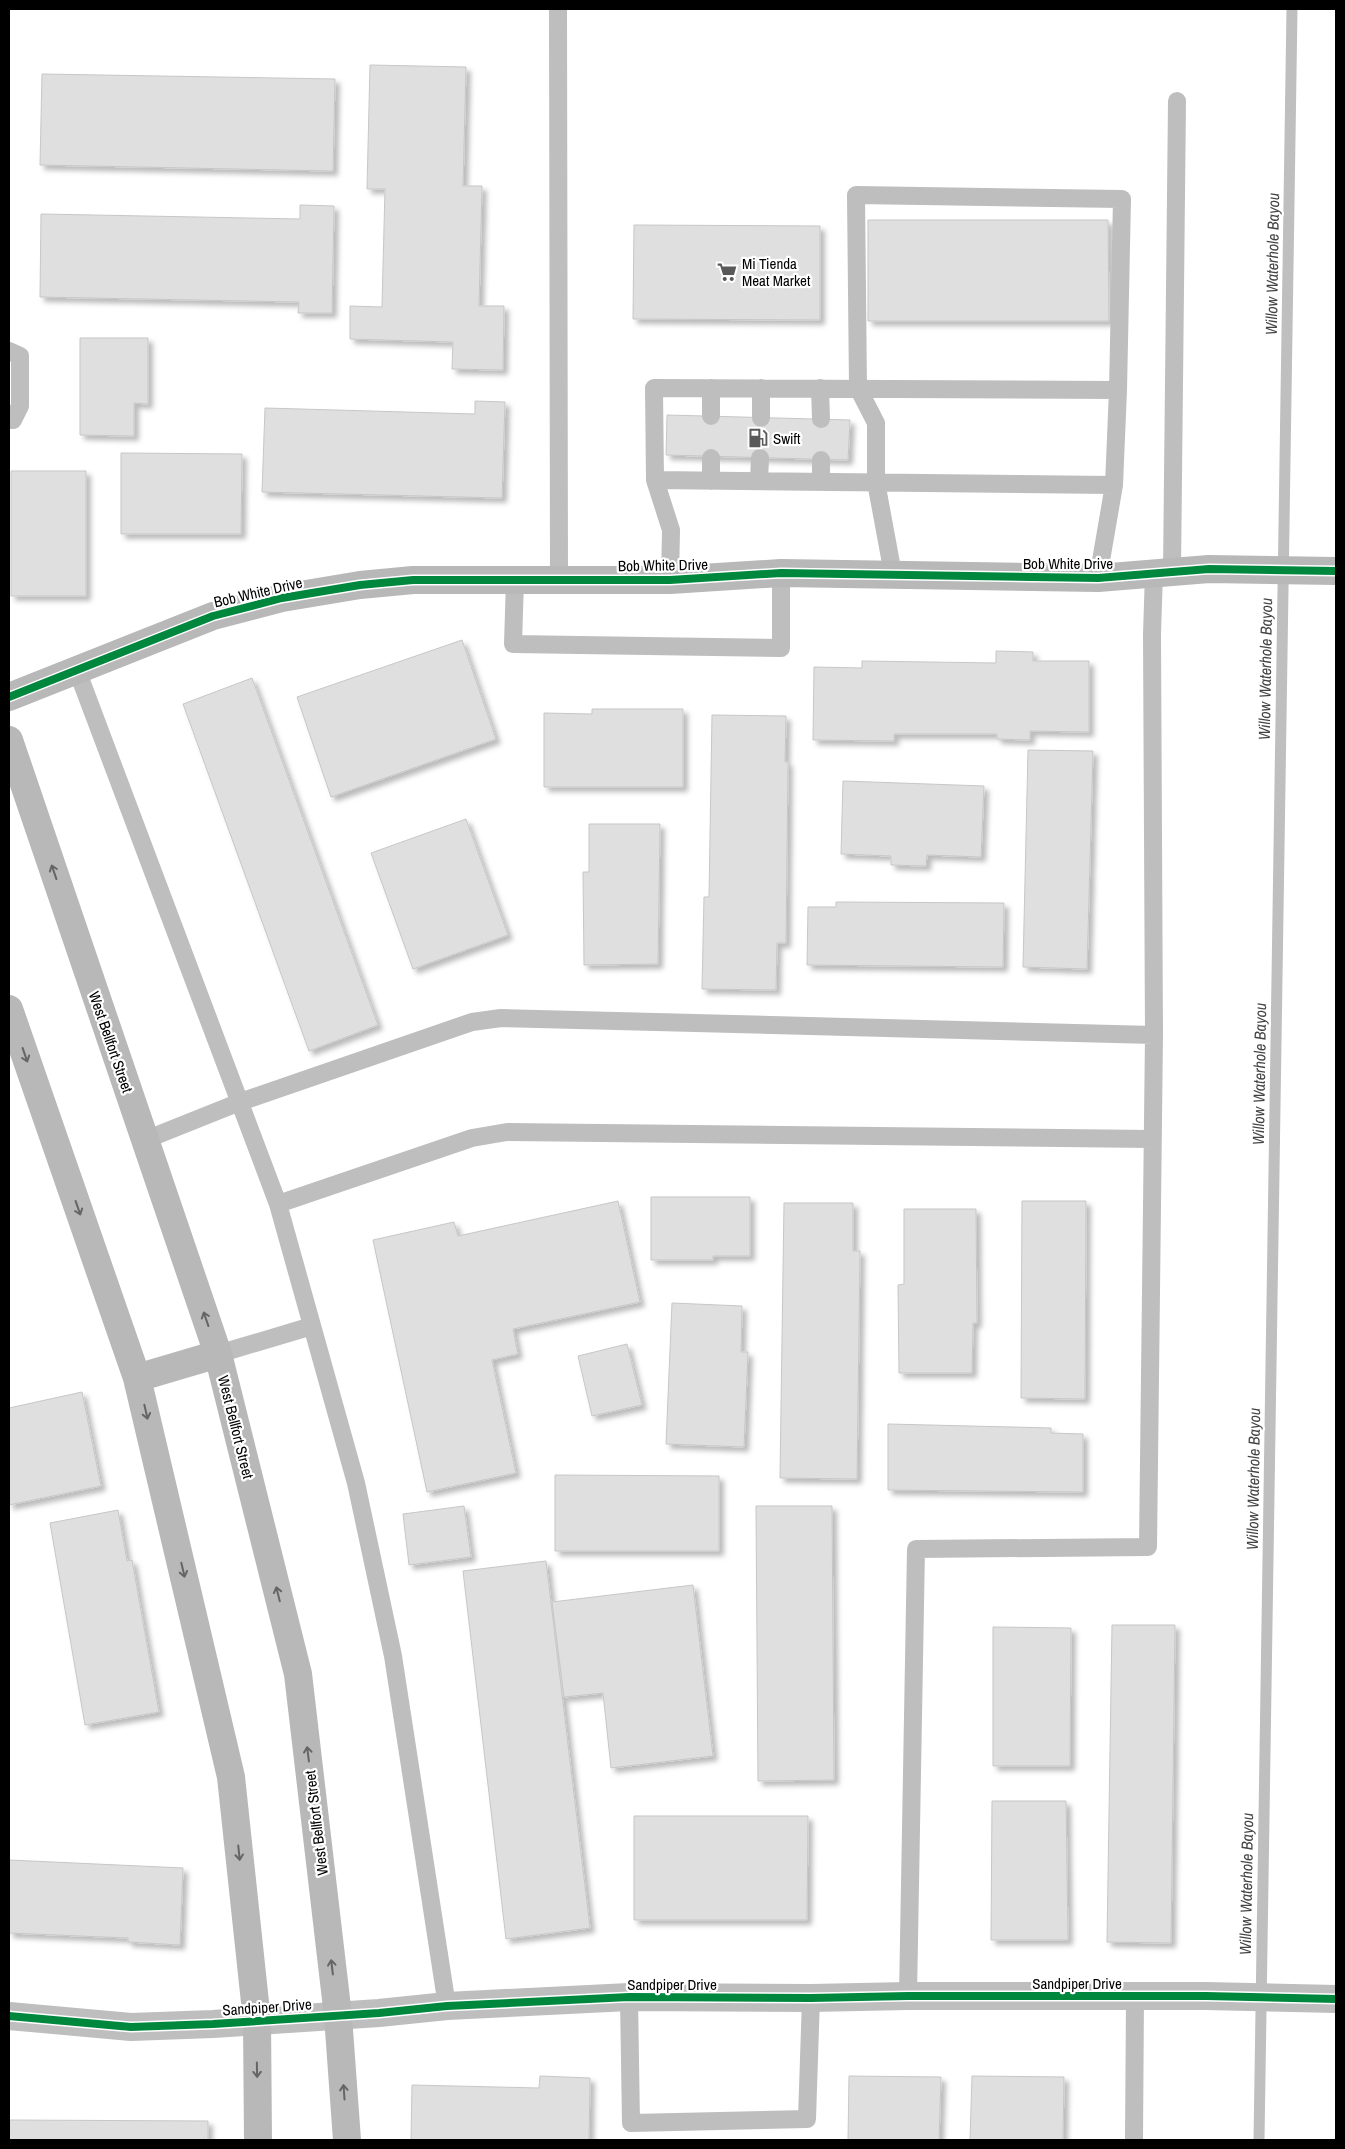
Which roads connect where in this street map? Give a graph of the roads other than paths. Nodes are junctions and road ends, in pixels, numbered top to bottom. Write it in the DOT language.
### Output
graph roads {
  1 [pos="558,9"];
  2 [pos="1177,101"];
  3 [pos="9,351"];
  4 [pos="711,388"];
  5 [pos="761,388"];
  6 [pos="820,388"];
  7 [pos="858,388"];
  8 [pos="1118,390"];
  9 [pos="710,416"];
  10 [pos="761,418"];
  11 [pos="820,419"];
  12 [pos="9,420"];
  13 [pos="711,458"];
  14 [pos="760,458"];
  15 [pos="821,460"];
  16 [pos="655,480"];
  17 [pos="711,481"];
  18 [pos="759,481"];
  19 [pos="821,481"];
  20 [pos="876,482"];
  21 [pos="1114,485"];
  22 [pos="1335,571"];
  23 [pos="1163,572"];
  24 [pos="781,574"];
  25 [pos="893,574"];
  26 [pos="1098,578"];
  27 [pos="559,579"];
  28 [pos="515,580"];
  29 [pos="670,580"];
  30 [pos="78,670"];
  31 [pos="9,697"];
  32 [pos="9,740"];
  33 [pos="9,1008"];
  34 [pos="1154,1035"];
  35 [pos="240,1102"];
  36 [pos="1152,1138"];
  37 [pos="145,1140"];
  38 [pos="278,1204"];
  39 [pos="312,1326"];
  40 [pos="218,1354"];
  41 [pos="138,1378"];
  42 [pos="908,1996"];
  43 [pos="629,1997"];
  44 [pos="1135,1997"];
  45 [pos="811,1998"];
  46 [pos="1334,1999"];
  47 [pos="447,2006"];
  48 [pos="9,2016"];
  49 [pos="338,2016"];
  50 [pos="257,2021"];
  51 [pos="258,2140"];
  52 [pos="347,2140"];
  53 [pos="1134,2140"];
  1 -- 27 [label="lane"];
  2 -- 23 [label="lane"];
  3 -- 12 [label="lane"];
  4 -- 5 [label="lane"];
  4 -- 9 [label="lane"];
  4 -- 16 [label="lane"];
  5 -- 6 [label="lane"];
  5 -- 10 [label="lane"];
  6 -- 7 [label="lane"];
  6 -- 11 [label="lane"];
  7 -- 8 [label="lane"];
  7 -- 8 [label="lane"];
  7 -- 20 [label="lane"];
  8 -- 21 [label="lane"];
  13 -- 17 [label="lane"];
  14 -- 18 [label="lane"];
  15 -- 19 [label="lane"];
  16 -- 17 [label="lane"];
  16 -- 29 [label="lane"];
  17 -- 18 [label="lane"];
  18 -- 19 [label="lane"];
  19 -- 20 [label="lane"];
  20 -- 21 [label="lane"];
  20 -- 25 [label="lane"];
  21 -- 26 [label="lane"];
  22 -- 23 [label="main road, Bob White Drive"];
  23 -- 26 [label="main road, Bob White Drive"];
  23 -- 34 [label="lane"];
  24 -- 25 [label="main road, Bob White Drive"];
  24 -- 28 [label="lane"];
  24 -- 29 [label="main road, Bob White Drive"];
  25 -- 26 [label="main road, Bob White Drive"];
  27 -- 28 [label="main road, Bob White Drive"];
  27 -- 29 [label="main road, Bob White Drive"];
  28 -- 30 [label="main road, Bob White Drive"];
  30 -- 31 [label="main road, Bob White Drive"];
  30 -- 35 [label="lane"];
  37 -- 32 [label="main road, West Bellfort Street, one-way"];
  33 -- 41 [label="main road, one-way"];
  34 -- 35 [label="lane"];
  34 -- 36 [label="lane"];
  35 -- 37 [label="lane"];
  35 -- 38 [label="lane"];
  36 -- 38 [label="lane"];
  36 -- 42 [label="lane"];
  40 -- 37 [label="main road, West Bellfort Street, one-way"];
  38 -- 39 [label="lane"];
  39 -- 40 [label="lane"];
  39 -- 47 [label="lane"];
  40 -- 41 [label="main road"];
  49 -- 40 [label="main road, West Bellfort Street, one-way"];
  41 -- 50 [label="main road, one-way"];
  42 -- 44 [label="street, Sandpiper Drive"];
  42 -- 45 [label="street, Sandpiper Drive"];
  43 -- 45 [label="street, Sandpiper Drive"];
  43 -- 45 [label="lane"];
  43 -- 47 [label="street, Sandpiper Drive"];
  44 -- 46 [label="street, Sandpiper Drive"];
  44 -- 53 [label="lane"];
  47 -- 49 [label="street, Sandpiper Drive"];
  48 -- 50 [label="street, Sandpiper Drive"];
  49 -- 50 [label="street, Sandpiper Drive"];
  52 -- 49 [label="main road, West Bellfort Street, one-way"];
  50 -- 51 [label="main road, one-way"];
}
